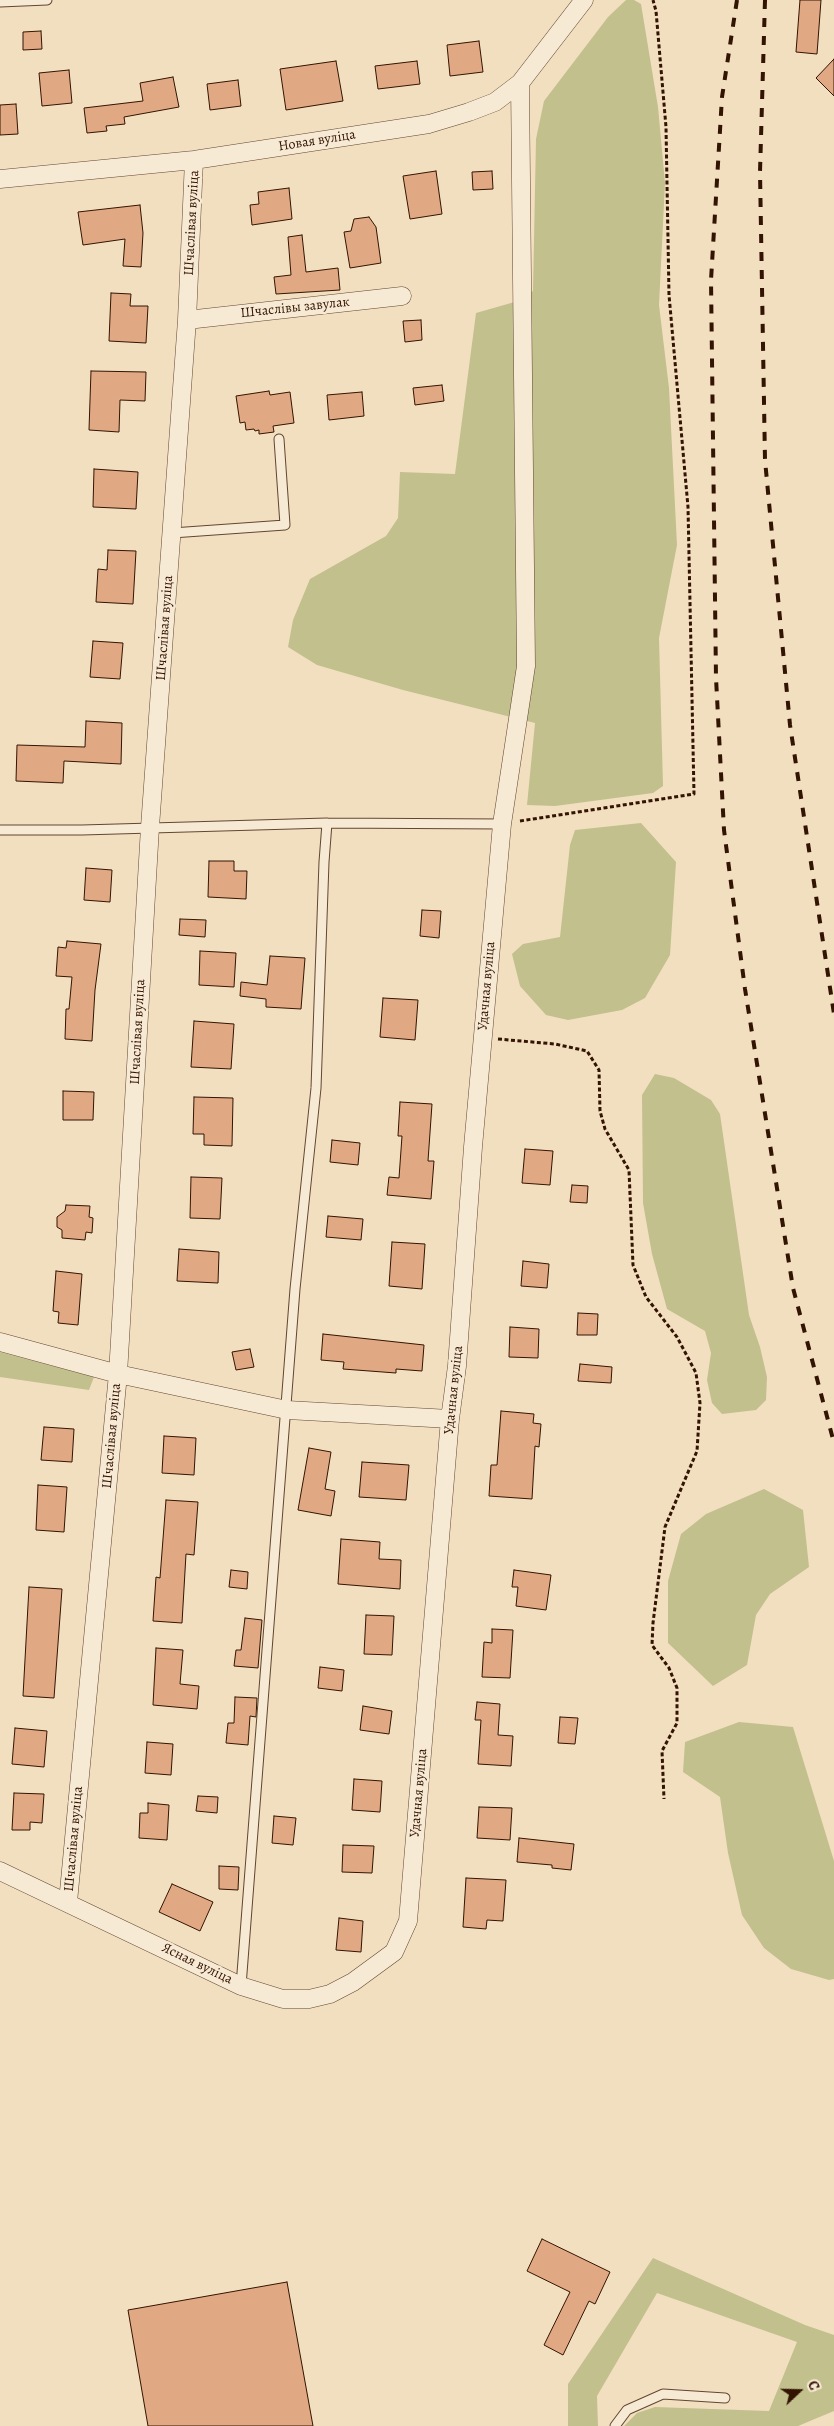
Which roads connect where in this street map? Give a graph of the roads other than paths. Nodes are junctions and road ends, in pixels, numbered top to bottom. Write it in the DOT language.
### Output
graph roads {
  1 [pos="47,0"];
  2 [pos="584,0"];
  3 [pos="0,2"];
  4 [pos="520,83"];
  5 [pos="194,160"];
  6 [pos="0,179"];
  7 [pos="402,296"];
  8 [pos="187,320"];
  9 [pos="279,438"];
  10 [pos="172,533"];
  11 [pos="327,823"];
  12 [pos="502,824"];
  13 [pos="150,827"];
  14 [pos="0,830"];
  15 [pos="0,1342"];
  16 [pos="118,1374"];
  17 [pos="287,1410"];
  18 [pos="450,1418"];
  19 [pos="0,1871"];
  20 [pos="68,1902"];
  21 [pos="394,1952"];
  22 [pos="241,1986"];
  23 [pos="724,2398"];
  24 [pos="615,2426"];
  1 -- 3 [label="lane"];
  2 -- 4 [label="street, Новая вуліца"];
  4 -- 5 [label="street, Новая вуліца"];
  4 -- 12 [label="street, Удачная вуліца"];
  5 -- 6 [label="street, Новая вуліца"];
  5 -- 8 [label="street, Шчаслівая вуліца"];
  7 -- 8 [label="street, Шчаслівы завулак"];
  8 -- 10 [label="street, Шчаслівая вуліца"];
  9 -- 10 [label="lane"];
  10 -- 13 [label="street, Шчаслівая вуліца"];
  11 -- 12 [label="lane"];
  11 -- 13 [label="lane"];
  11 -- 17 [label="lane"];
  12 -- 18 [label="street, Удачная вуліца"];
  13 -- 14 [label="lane"];
  13 -- 16 [label="street, Шчаслівая вуліца"];
  15 -- 16 [label="street"];
  16 -- 17 [label="street"];
  16 -- 20 [label="street, Шчаслівая вуліца"];
  17 -- 18 [label="street"];
  17 -- 22 [label="lane"];
  18 -- 21 [label="street, Удачная вуліца"];
  19 -- 20 [label="street, Ясная вуліца"];
  20 -- 22 [label="street, Ясная вуліца"];
  21 -- 22 [label="street, Ясная вуліца"];
  23 -- 24 [label="lane"];
}
